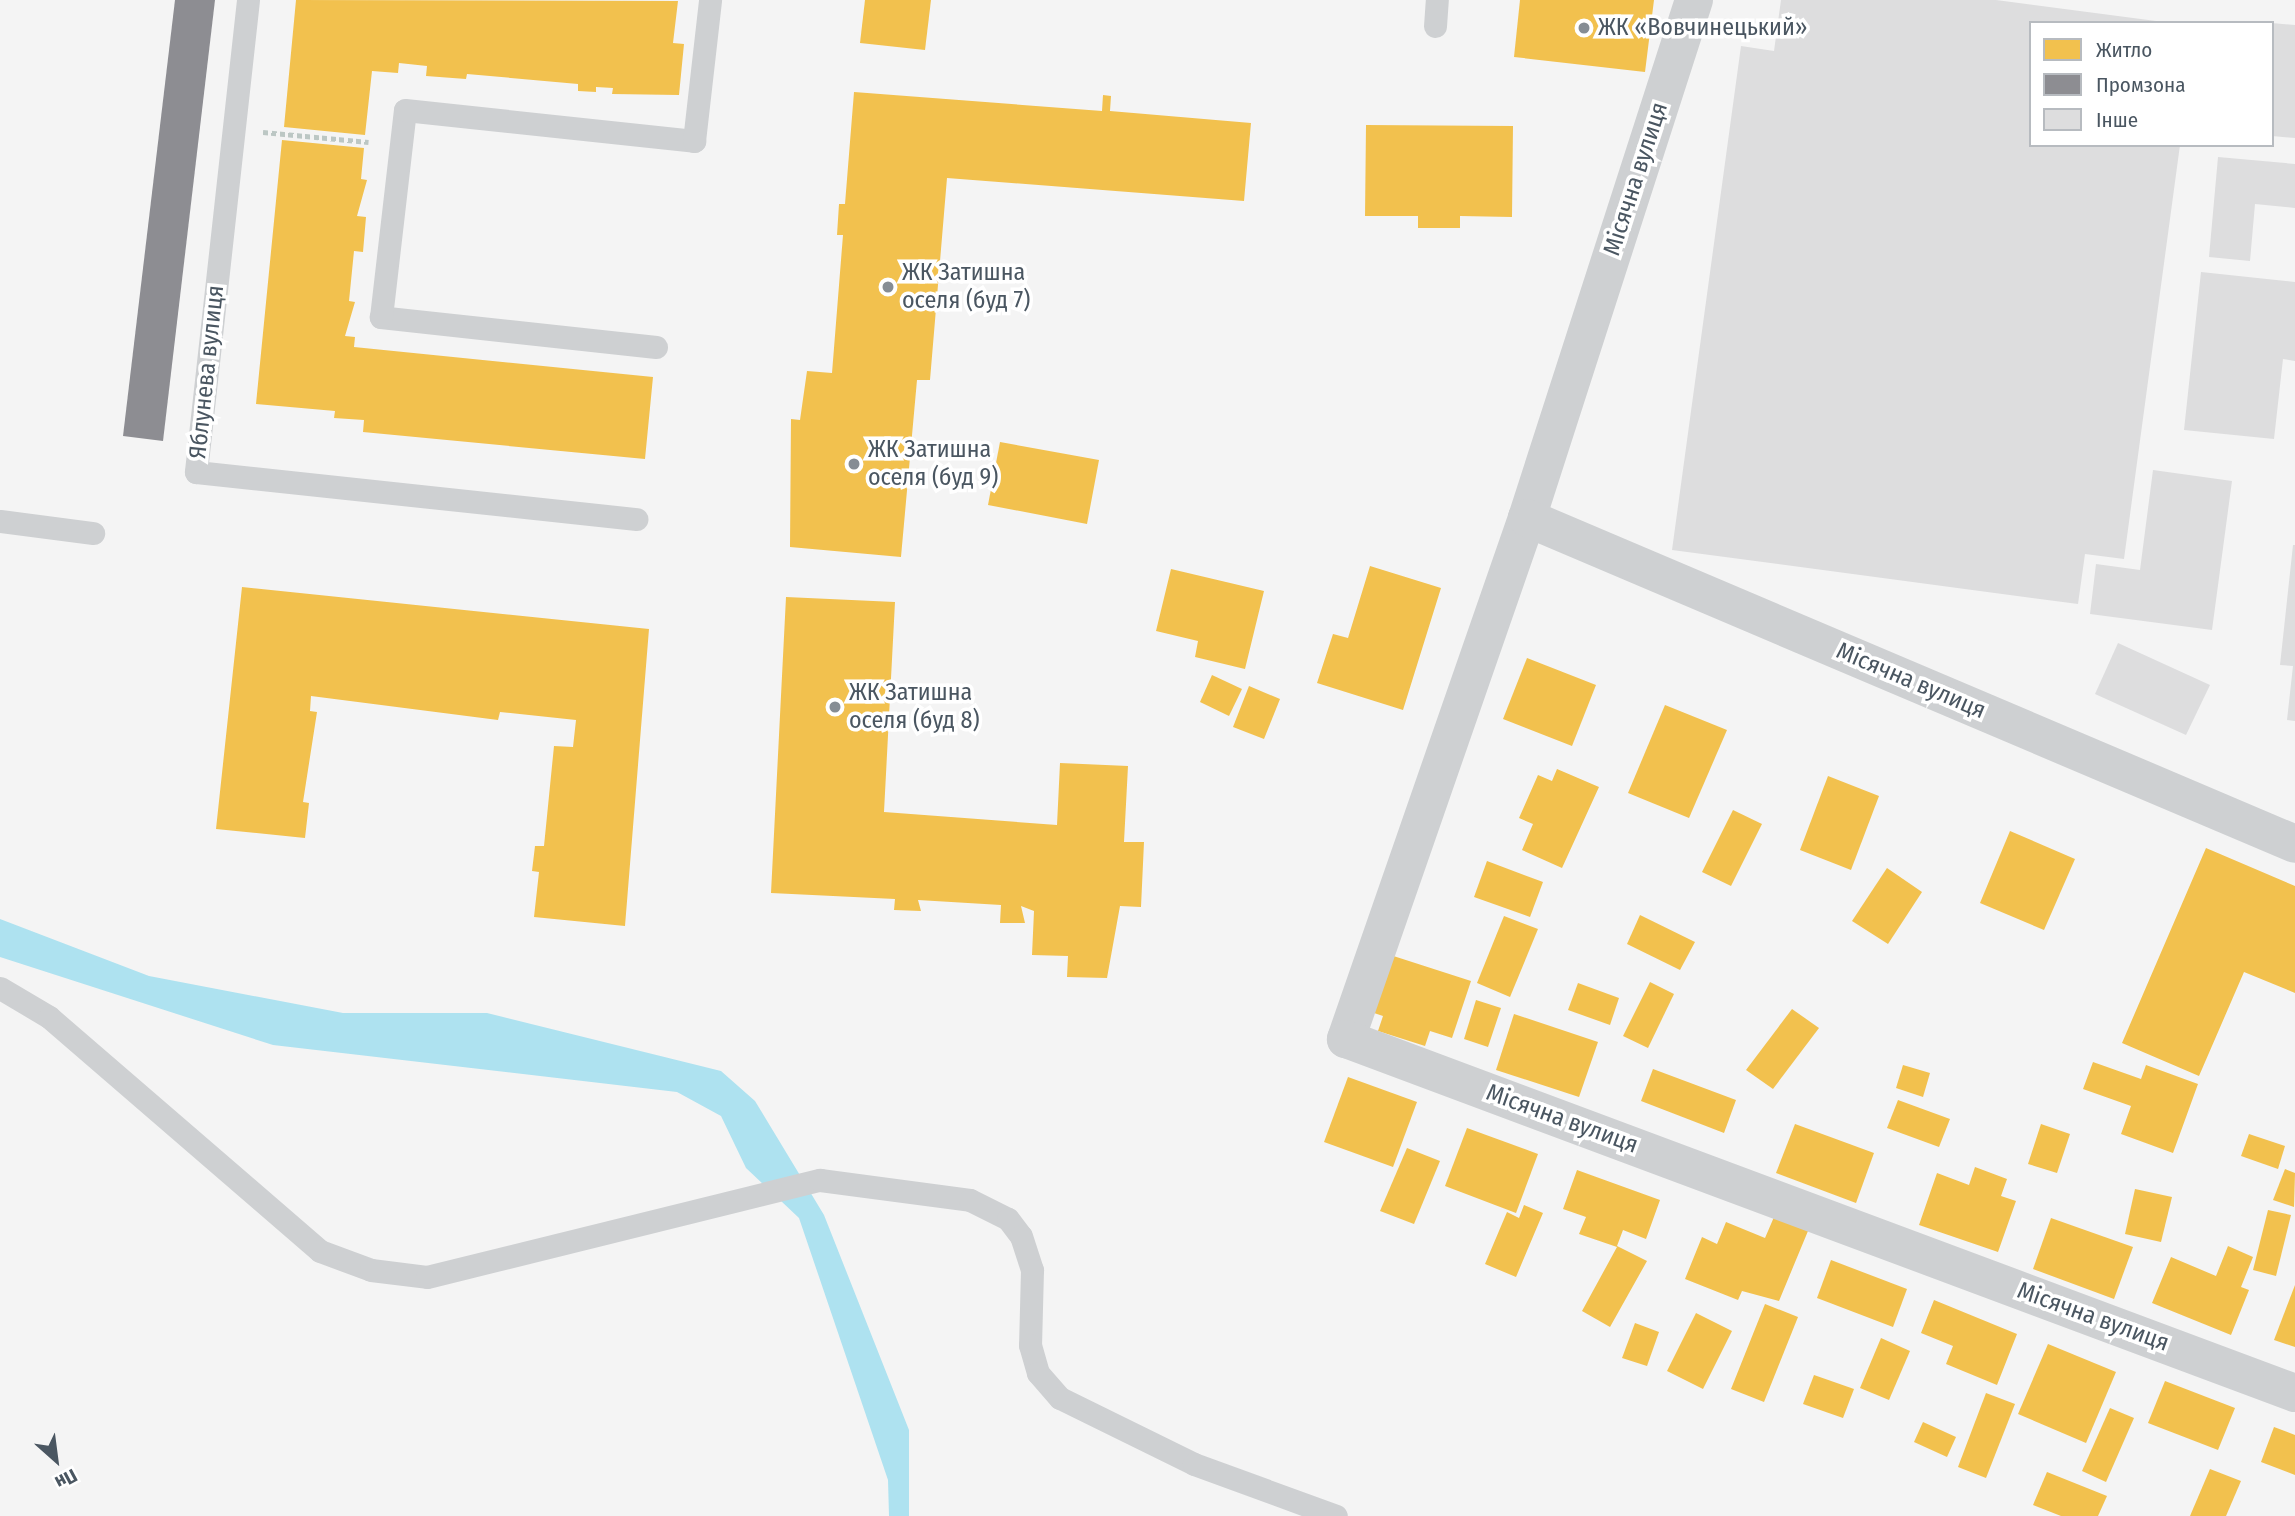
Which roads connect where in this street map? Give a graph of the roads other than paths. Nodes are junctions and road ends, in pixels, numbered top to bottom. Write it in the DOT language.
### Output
graph roads {
  1 [pos="248,0"];
  2 [pos="709,0"];
  3 [pos="1437,0"];
  4 [pos="1694,0"];
  5 [pos="1435,26"];
  6 [pos="656,347"];
  7 [pos="1527,518"];
  8 [pos="636,519"];
  9 [pos="0,521"];
  10 [pos="93,533"];
  11 [pos="2295,844"];
  12 [pos="0,988"];
  13 [pos="2295,1393"];
  14 [pos="1336,1516"];
  1 -- 8 [label="lane, Яблунева вулиця"];
  2 -- 6 [label="lane"];
  3 -- 5 [label="lane"];
  4 -- 7 [label="street, Місячна вулиця"];
  7 -- 11 [label="street, Місячна вулиця"];
  7 -- 13 [label="street, Місячна вулиця"];
  9 -- 10 [label="lane"];
  12 -- 14 [label="lane"];
}
